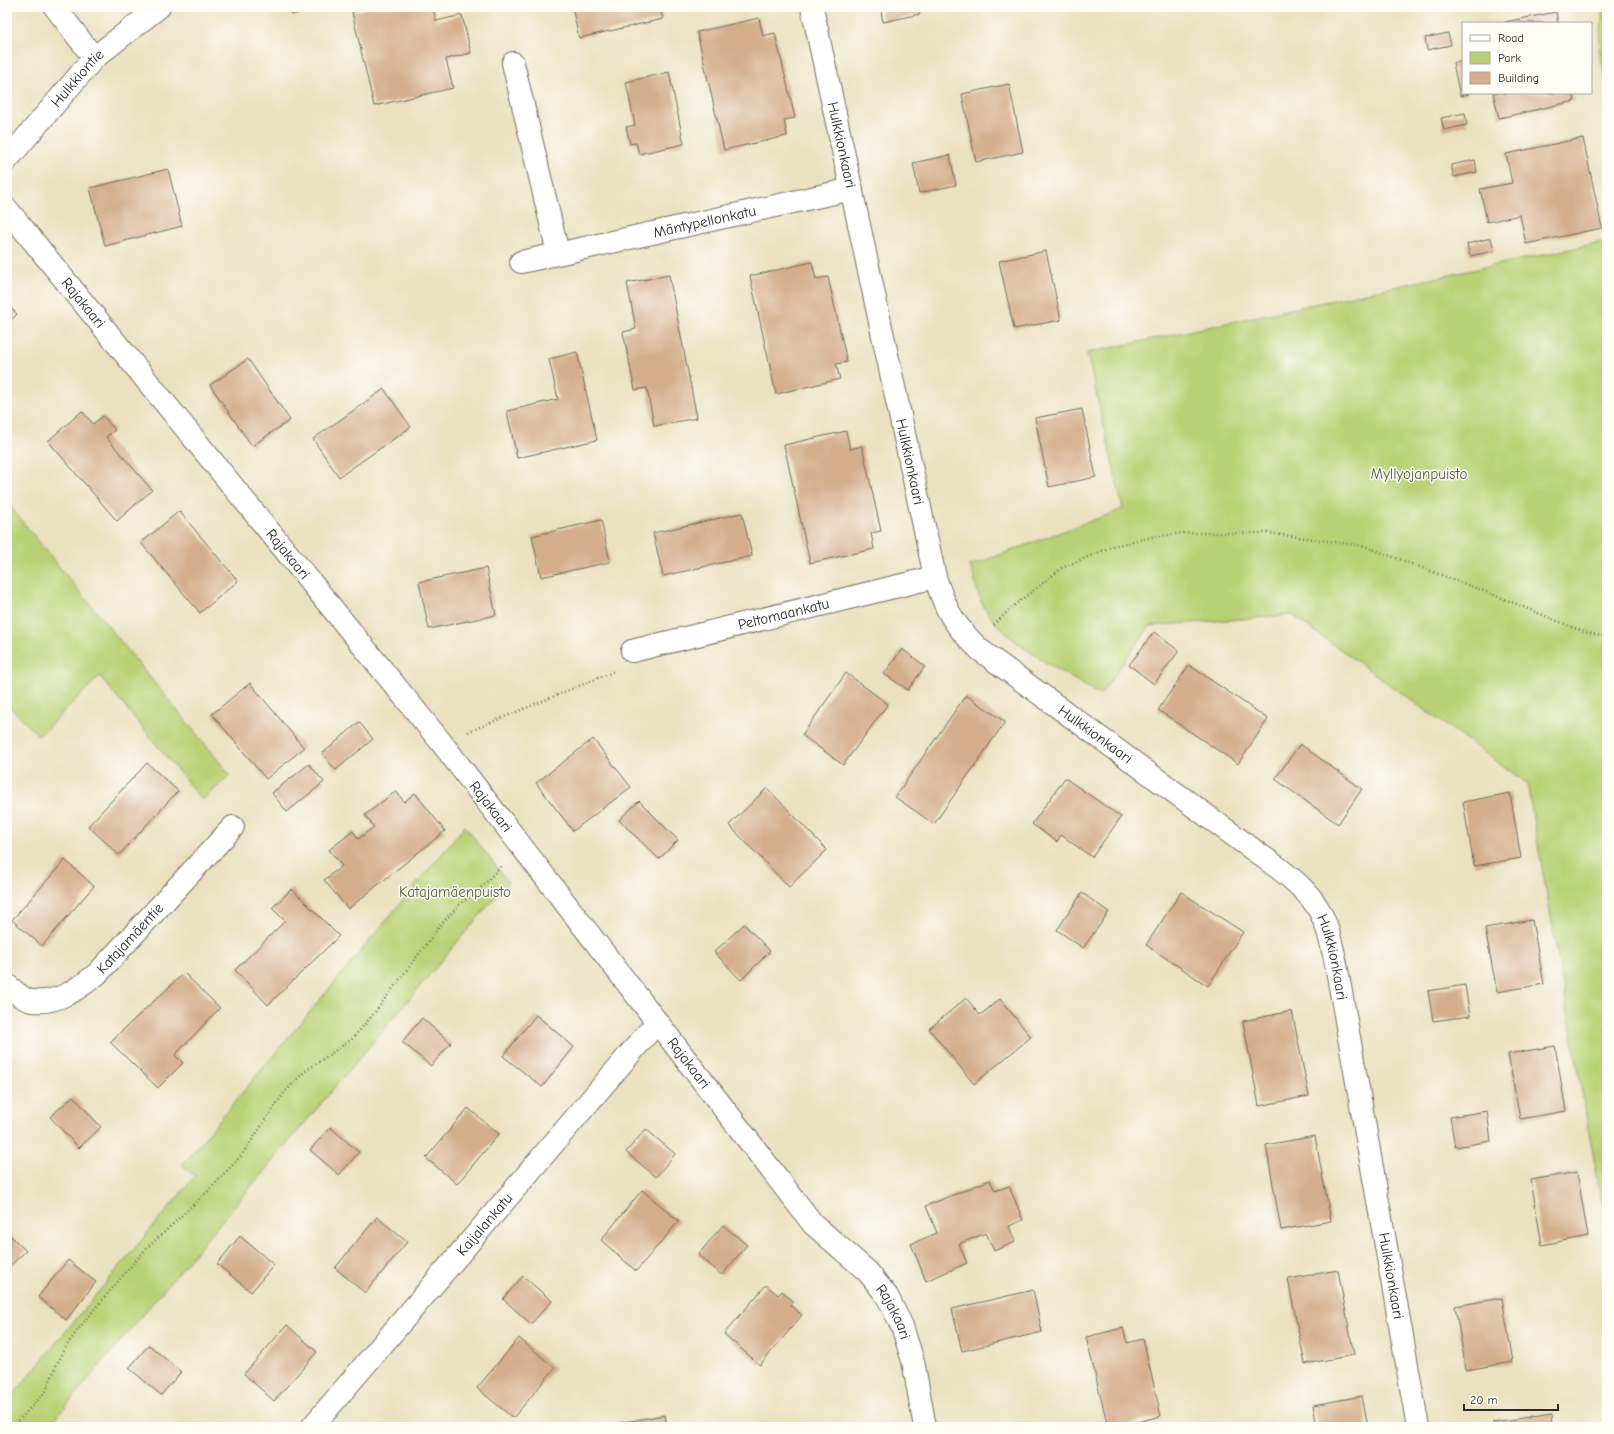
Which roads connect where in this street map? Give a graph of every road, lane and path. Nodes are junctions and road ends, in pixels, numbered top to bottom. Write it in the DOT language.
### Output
graph roads {
  1 [pos="54,7"];
  2 [pos="159,7"];
  3 [pos="812,7"];
  4 [pos="94,58"];
  5 [pos="513,64"];
  6 [pos="7,160"];
  7 [pos="852,189"];
  8 [pos="7,210"];
  9 [pos="558,253"];
  10 [pos="521,262"];
  11 [pos="935,576"];
  12 [pos="991,628"];
  13 [pos="1607,637"];
  14 [pos="632,651"];
  15 [pos="441,742"];
  16 [pos="233,827"];
  17 [pos="520,845"];
  18 [pos="7,985"];
  19 [pos="657,1022"];
  20 [pos="13,1427"];
  21 [pos="312,1427"];
  22 [pos="925,1427"];
  23 [pos="1418,1427"];
  1 -- 4 [label="street"];
  2 -- 4 [label="street, Hulkkiontie"];
  3 -- 7 [label="street, Hulkkionkaari"];
  4 -- 6 [label="street, Hulkkiontie"];
  5 -- 9 [label="street"];
  7 -- 9 [label="street, Mäntypellonkatu"];
  7 -- 11 [label="street, Hulkkionkaari"];
  8 -- 15 [label="street, Rajakaari"];
  9 -- 10 [label="street, Mäntypellonkatu"];
  11 -- 14 [label="street, Peltomaankatu"];
  11 -- 23 [label="street, Hulkkionkaari"];
  12 -- 13 [label="path"];
  14 -- 15 [label="path"];
  15 -- 17 [label="street, Rajakaari"];
  16 -- 18 [label="street, Katajamäentie"];
  17 -- 19 [label="street, Rajakaari"];
  17 -- 20 [label="path"];
  19 -- 21 [label="street, Kaijalankatu"];
  19 -- 22 [label="street, Rajakaari"];
}
